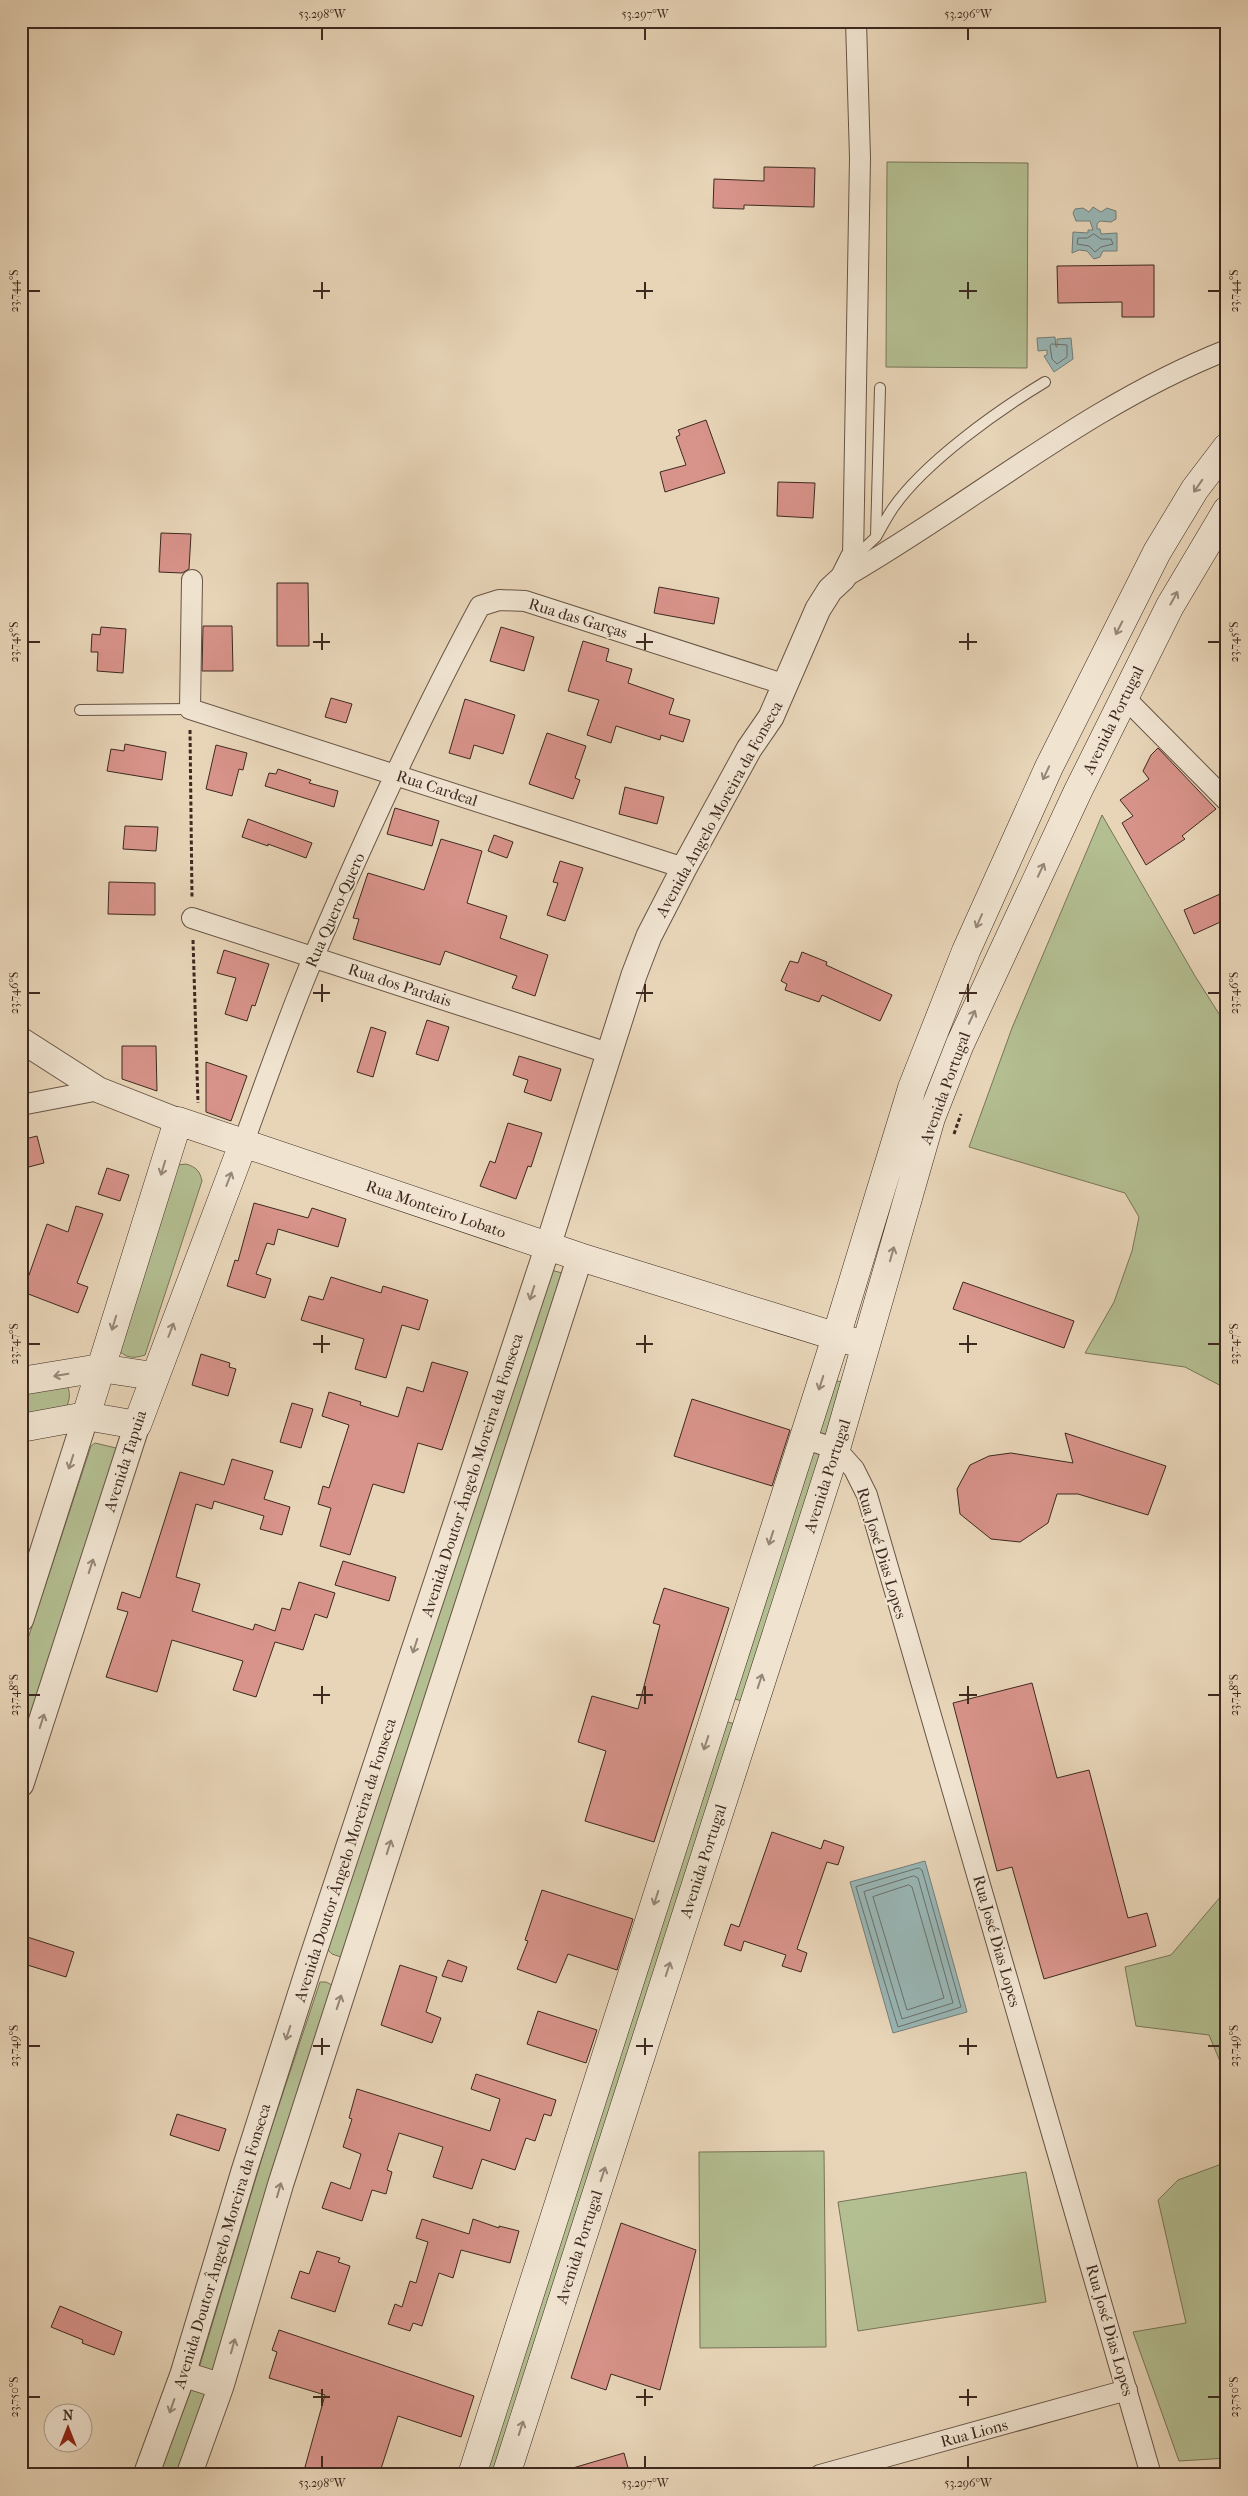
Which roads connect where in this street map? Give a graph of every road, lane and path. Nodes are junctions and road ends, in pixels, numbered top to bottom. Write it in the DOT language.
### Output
graph roads {
  1 [pos="856,21"];
  2 [pos="1227,350"];
  3 [pos="1045,382"];
  4 [pos="880,388"];
  5 [pos="1227,447"];
  6 [pos="1227,510"];
  7 [pos="876,538"];
  8 [pos="848,568"];
  9 [pos="192,580"];
  10 [pos="439,682"];
  11 [pos="786,685"];
  12 [pos="1124,697"];
  13 [pos="190,709"];
  14 [pos="80,710"];
  15 [pos="395,774"];
  16 [pos="1227,801"];
  17 [pos="684,868"];
  18 [pos="192,918"];
  19 [pos="314,957"];
  20 [pos="21,1040"];
  21 [pos="608,1053"];
  22 [pos="99,1090"];
  23 [pos="21,1105"];
  24 [pos="964,1105"];
  25 [pos="178,1121"];
  26 [pos="951,1142"];
  27 [pos="243,1144"];
  28 [pos="548,1246"];
  29 [pos="580,1257"];
  30 [pos="836,1337"];
  31 [pos="866,1345"];
  32 [pos="100,1368"];
  33 [pos="153,1376"];
  34 [pos="21,1381"];
  35 [pos="86,1416"];
  36 [pos="137,1425"];
  37 [pos="21,1428"];
  38 [pos="803,1438"];
  39 [pos="836,1449"];
  40 [pos="21,1618"];
  41 [pos="718,1706"];
  42 [pos="749,1716"];
  43 [pos="21,1784"];
  44 [pos="311,1961"];
  45 [pos="348,1974"];
  46 [pos="625,1995"];
  47 [pos="656,2006"];
  48 [pos="183,2374"];
  49 [pos="221,2386"];
  50 [pos="1127,2390"];
  51 [pos="146,2475"];
  52 [pos="189,2475"];
  53 [pos="472,2475"];
  54 [pos="506,2475"];
  55 [pos="820,2475"];
  56 [pos="1151,2475"];
  1 -- 8 [label="street"];
  2 -- 8 [label="street"];
  3 -- 7 [label="lane"];
  4 -- 7 [label="lane"];
  5 -- 30 [label="main road, Avenida Portugal, one-way"];
  12 -- 6 [label="main road, Avenida Portugal, one-way"];
  7 -- 8 [label="lane"];
  8 -- 11 [label="street, Avenida Angelo Moreira da Fonseca"];
  9 -- 13 [label="street"];
  10 -- 11 [label="street, Rua das Garças"];
  10 -- 15 [label="street, Rua Quero-Quero"];
  11 -- 17 [label="street, Avenida Angelo Moreira da Fonseca"];
  12 -- 16 [label="street"];
  31 -- 12 [label="main road, Avenida Portugal, one-way"];
  13 -- 14 [label="lane"];
  13 -- 15 [label="street, Rua Cardeal"];
  15 -- 17 [label="street, Rua Cardeal"];
  15 -- 19 [label="street, Rua Quero-Quero"];
  17 -- 21 [label="street, Avenida Angelo Moreira da Fonseca"];
  18 -- 19 [label="street, Rua dos Pardais"];
  19 -- 21 [label="street, Rua dos Pardais"];
  19 -- 27 [label="street, Rua Quero-Quero"];
  20 -- 22 [label="street, Rua Monteiro Lobato"];
  21 -- 28 [label="street, Avenida Angelo Moreira da Fonseca"];
  22 -- 23 [label="street"];
  22 -- 25 [label="street, Rua Monteiro Lobato"];
  24 -- 26 [label="path"];
  25 -- 27 [label="main road, Rua Monteiro Lobato"];
  25 -- 32 [label="main road, one-way"];
  27 -- 28 [label="main road, Rua Monteiro Lobato"];
  33 -- 27 [label="main road, Avenida Tapuia, one-way"];
  28 -- 29 [label="main road, Rua Monteiro Lobato"];
  28 -- 44 [label="street, Avenida Doutor Ângelo Moreira da Fonseca, one-way"];
  29 -- 30 [label="main road, Rua Monteiro Lobato"];
  45 -- 29 [label="street, one-way"];
  30 -- 31 [label="main road, Rua Monteiro Lobato"];
  30 -- 38 [label="main road, Avenida Portugal, one-way"];
  31 -- 39 [label="main road, Avenida Portugal"];
  32 -- 33 [label="main road"];
  32 -- 34 [label="main road, one-way"];
  32 -- 35 [label="main road"];
  33 -- 36 [label="main road, Avenida Tapuia"];
  35 -- 36 [label="main road"];
  35 -- 37 [label="main road"];
  35 -- 40 [label="street, one-way"];
  43 -- 36 [label="street, Avenida Tapuia, one-way"];
  38 -- 39 [label="street, Rua José Dias Lopes"];
  38 -- 41 [label="main road, Avenida Portugal, one-way"];
  42 -- 39 [label="main road, Avenida Portugal, one-way"];
  39 -- 50 [label="street, Rua José Dias Lopes"];
  41 -- 42 [label="main road"];
  41 -- 46 [label="main road, Avenida Portugal, one-way"];
  47 -- 42 [label="main road, Avenida Portugal, one-way"];
  44 -- 45 [label="street"];
  44 -- 48 [label="street, Avenida Doutor Ângelo Moreira da Fonseca, one-way"];
  49 -- 45 [label="street, one-way"];
  46 -- 47 [label="main road"];
  46 -- 53 [label="main road, Avenida Portugal"];
  54 -- 47 [label="main road, Avenida Portugal, one-way"];
  48 -- 49 [label="street"];
  48 -- 51 [label="street, Avenida Doutor Ângelo Moreira da Fonseca, one-way"];
  49 -- 52 [label="street"];
  50 -- 55 [label="street, Rua Lions"];
  50 -- 56 [label="street, Rua José Dias Lopes"];
}
